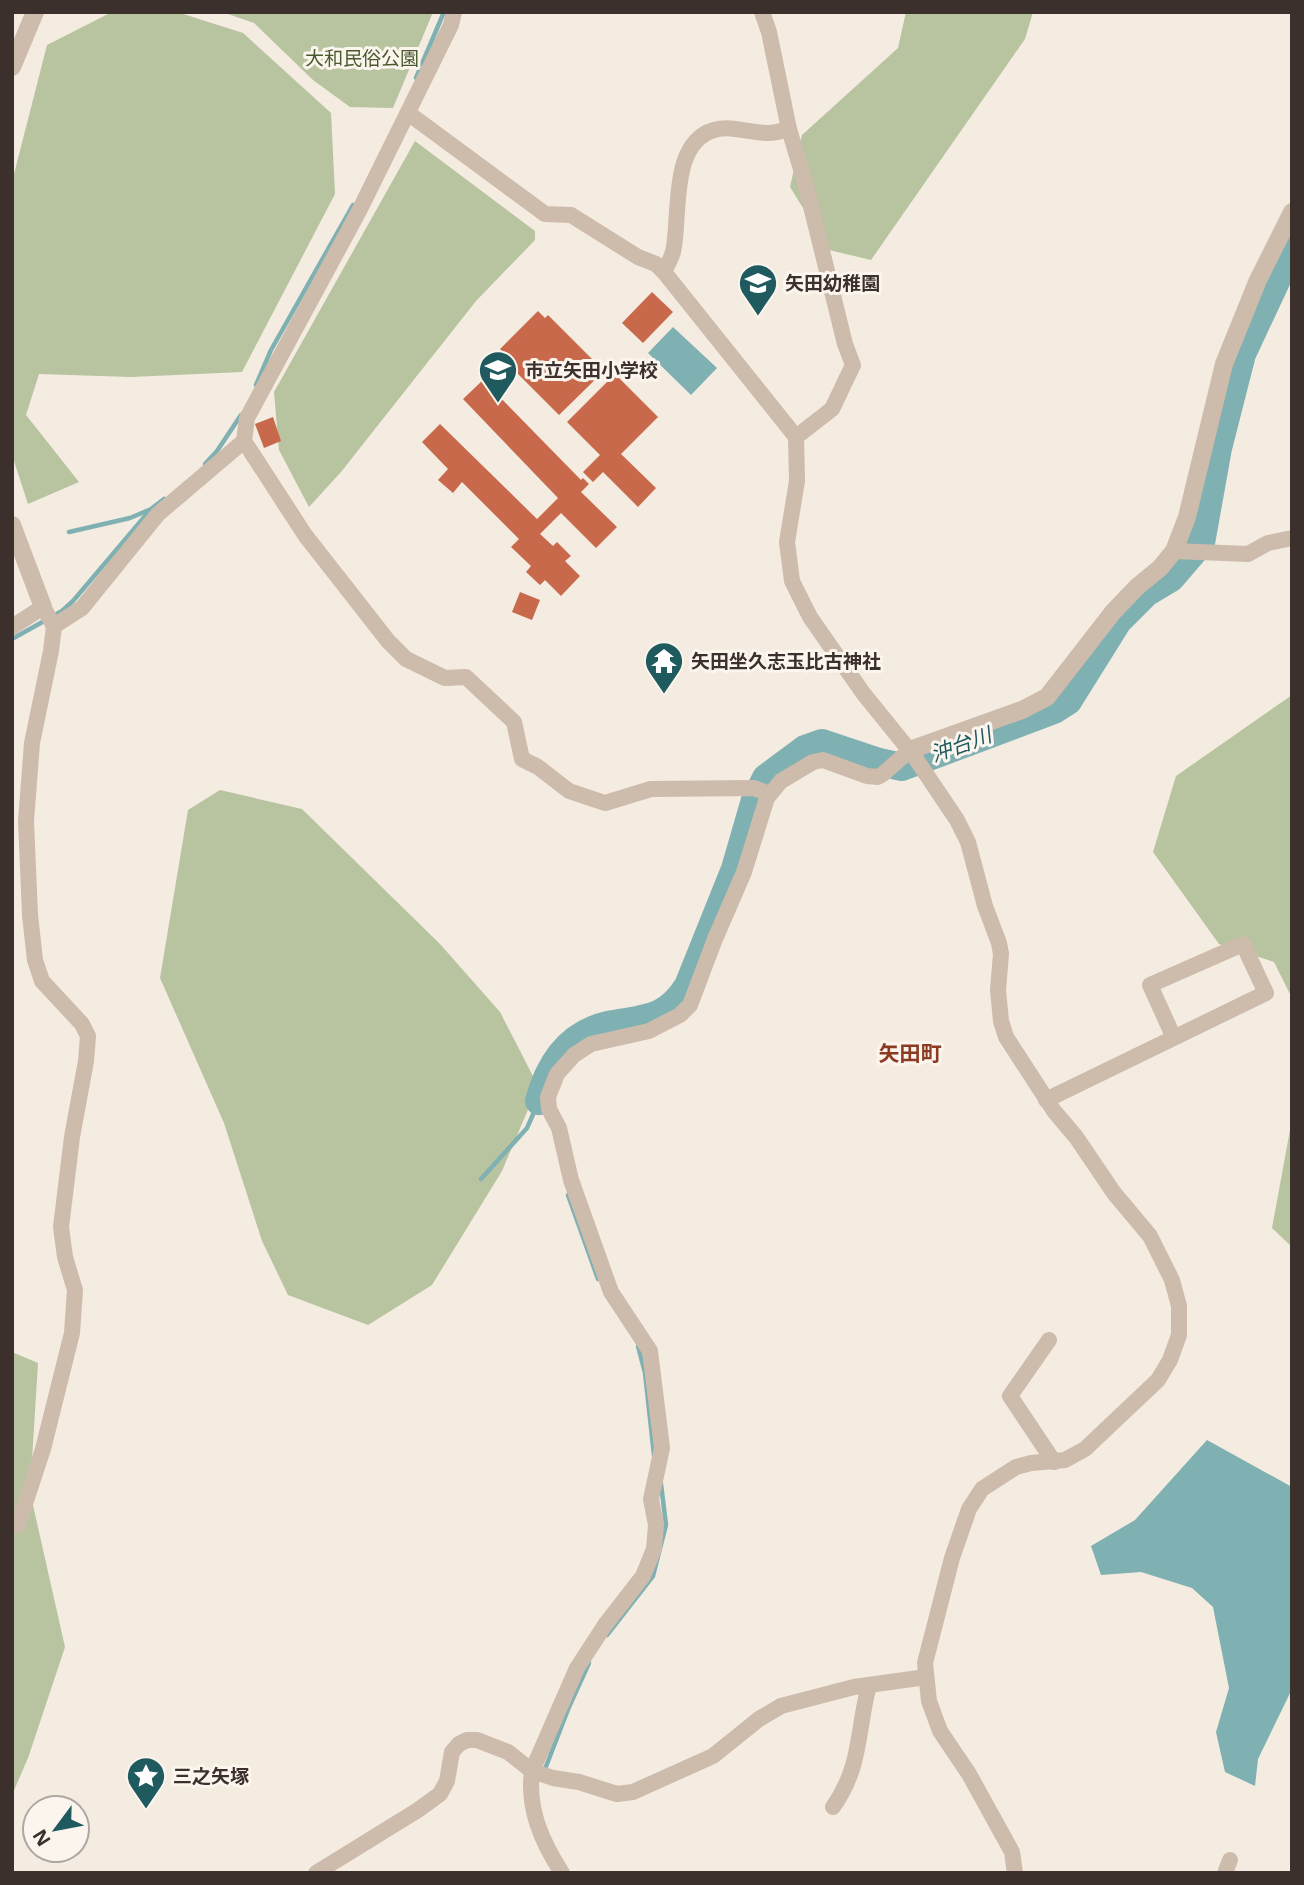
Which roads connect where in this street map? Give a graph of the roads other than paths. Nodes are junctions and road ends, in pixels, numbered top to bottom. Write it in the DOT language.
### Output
graph roads {
  1 [pos="35,12"];
  2 [pos="454,12"];
  3 [pos="762,12"];
  4 [pos="12,67"];
  5 [pos="408,113"];
  6 [pos="789,129"];
  7 [pos="1292,212"];
  8 [pos="664,272"];
  9 [pos="796,437"];
  10 [pos="244,441"];
  11 [pos="12,525"];
  12 [pos="1292,538"];
  13 [pos="1174,551"];
  14 [pos="43,607"];
  15 [pos="12,626"];
  16 [pos="54,626"];
  17 [pos="906,760"];
  18 [pos="762,791"];
  19 [pos="1174,1038"];
  20 [pos="1046,1100"];
  21 [pos="1049,1340"];
  22 [pos="1054,1462"];
  23 [pos="18,1525"];
  24 [pos="926,1677"];
  25 [pos="869,1685"];
  26 [pos="532,1771"];
  27 [pos="833,1807"];
  28 [pos="316,1873"];
  29 [pos="562,1873"];
  30 [pos="1015,1873"];
  1 -- 4 [label="street"];
  2 -- 5 [label="street"];
  3 -- 6 [label="street"];
  5 -- 8 [label="street"];
  5 -- 10 [label="street"];
  6 -- 8 [label="street"];
  6 -- 9 [label="street"];
  7 -- 13 [label="street"];
  8 -- 9 [label="street"];
  9 -- 17 [label="street"];
  10 -- 16 [label="street"];
  10 -- 18 [label="street"];
  11 -- 14 [label="street"];
  12 -- 13 [label="street"];
  13 -- 17 [label="street"];
  14 -- 15 [label="street"];
  14 -- 16 [label="street"];
  16 -- 23 [label="street"];
  17 -- 18 [label="street"];
  17 -- 20 [label="street"];
  18 -- 26 [label="street"];
  19 -- 19 [label="street"];
  19 -- 20 [label="street"];
  20 -- 22 [label="street"];
  21 -- 22 [label="street"];
  22 -- 24 [label="street"];
  24 -- 25 [label="street"];
  24 -- 30 [label="street"];
  25 -- 26 [label="street"];
  25 -- 27 [label="street"];
  26 -- 28 [label="street"];
  26 -- 29 [label="street"];
}
